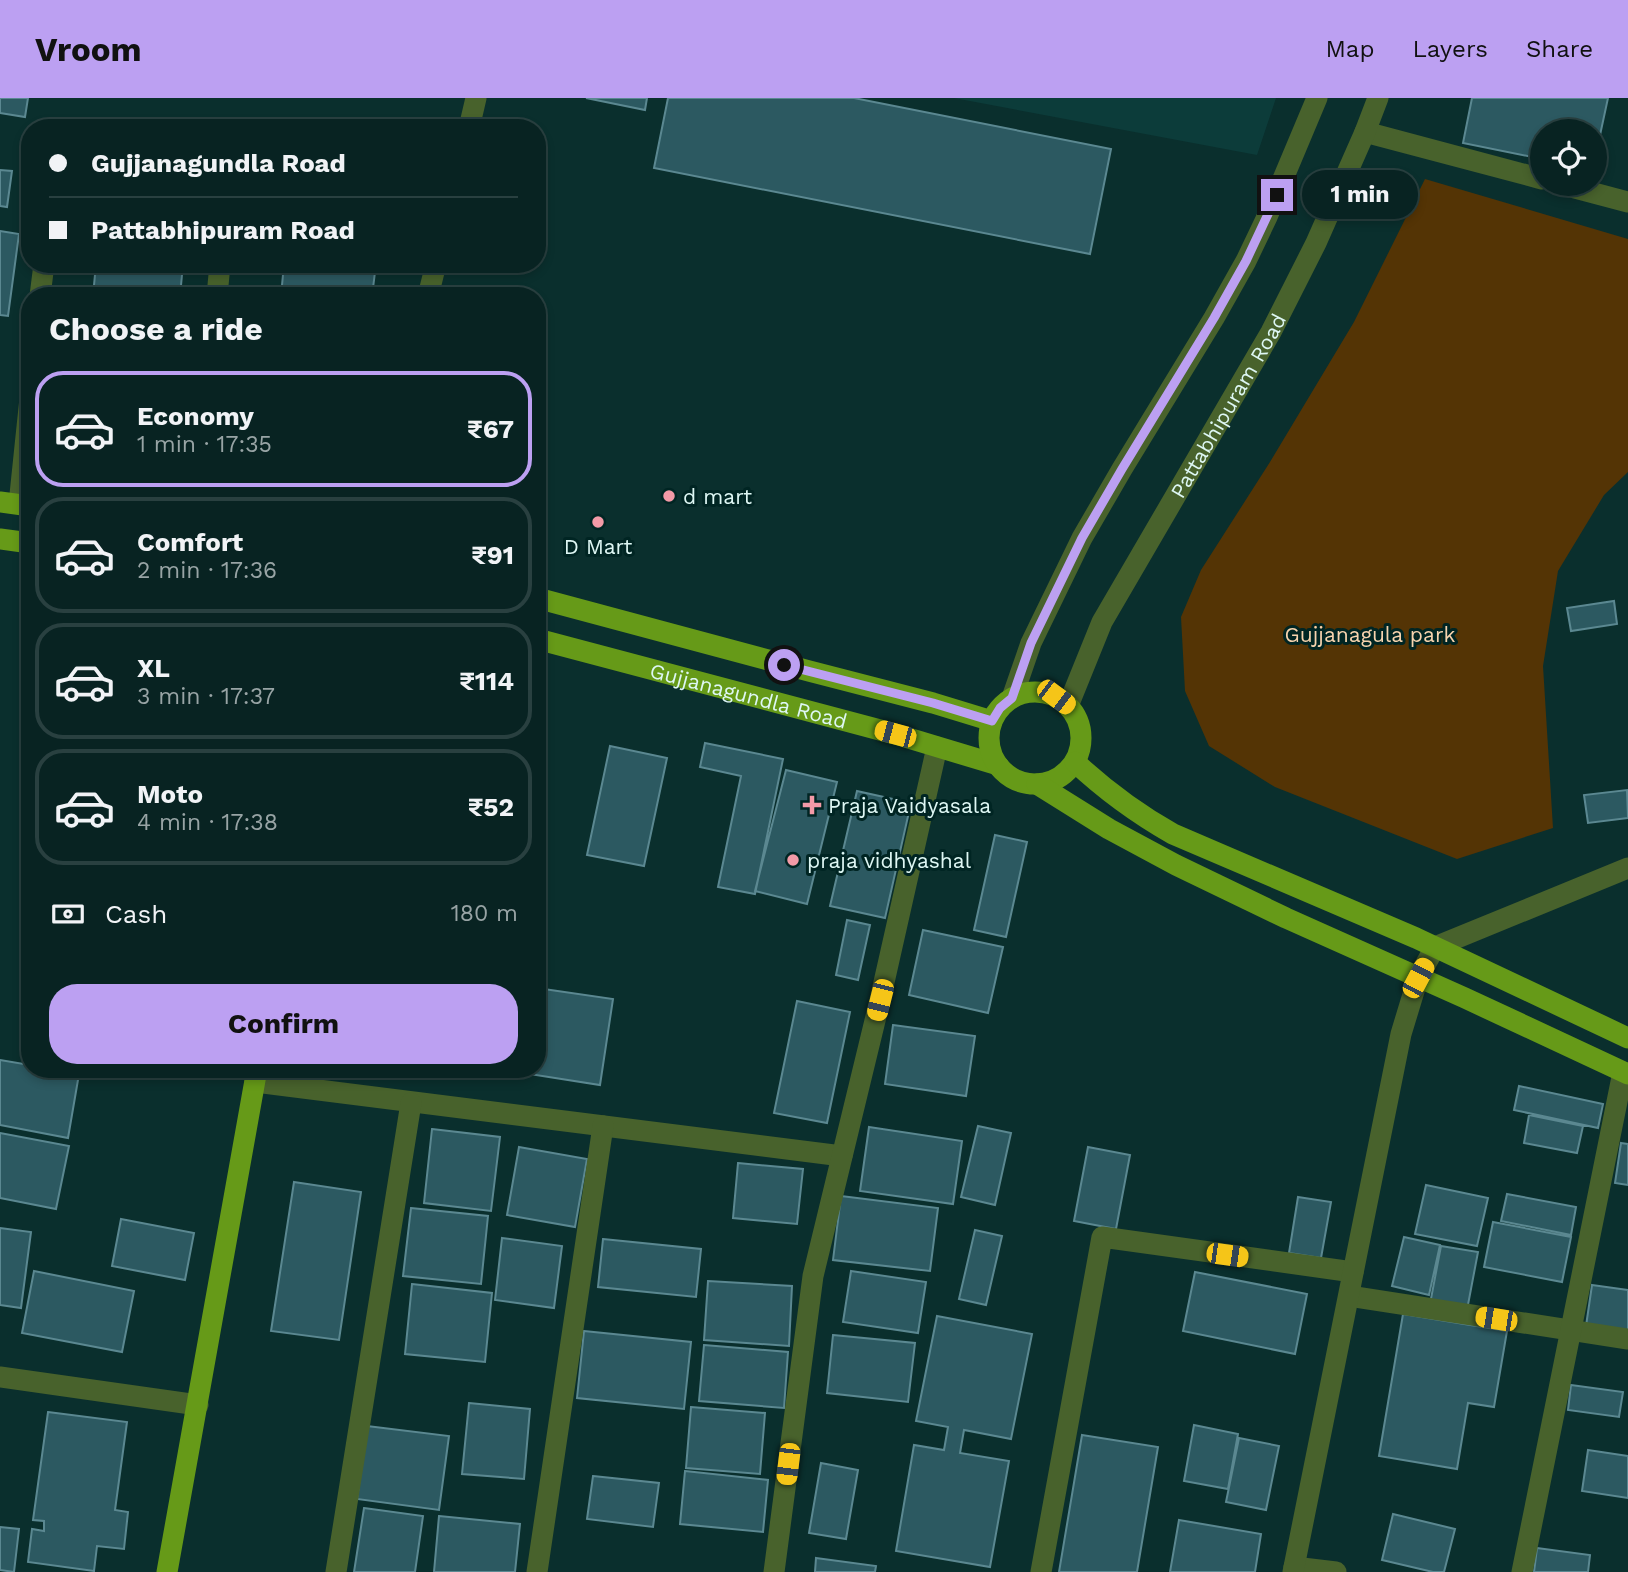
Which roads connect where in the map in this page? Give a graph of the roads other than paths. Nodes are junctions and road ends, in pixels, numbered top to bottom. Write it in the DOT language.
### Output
graph roads {
  1 [pos="476,98"];
  2 [pos="1317,98"];
  3 [pos="1378,98"];
  4 [pos="471,119"];
  5 [pos="1365,132"];
  6 [pos="1530,176"];
  7 [pos="1605,196"];
  8 [pos="1628,202"];
  9 [pos="21,466"];
  10 [pos="16,504"];
  11 [pos="0,540"];
  12 [pos="21,542"];
  13 [pos="546,600"];
  14 [pos="546,641"];
  15 [pos="1012,698"];
  16 [pos="1068,706"];
  17 [pos="992,721"];
  18 [pos="937,747"];
  19 [pos="1075,762"];
  20 [pos="998,765"];
  21 [pos="1037,784"];
  22 [pos="1628,868"];
  23 [pos="1435,947"];
  24 [pos="1418,978"];
  25 [pos="1628,1038"];
  26 [pos="1625,1073"];
  27 [pos="256,1078"];
  28 [pos="268,1078"];
  29 [pos="411,1102"];
  30 [pos="603,1126"];
  31 [pos="842,1156"];
  32 [pos="1353,1272"];
  33 [pos="1349,1296"];
  34 [pos="1570,1330"];
  35 [pos="1628,1339"];
  36 [pos="0,1377"];
  37 [pos="198,1405"];
  38 [pos="1293,1569"];
  39 [pos="167,1572"];
  40 [pos="336,1572"];
  41 [pos="537,1572"];
  42 [pos="774,1572"];
  43 [pos="1041,1572"];
  44 [pos="1336,1572"];
  45 [pos="1522,1572"];
  1 -- 4 [label="street"];
  2 -- 15 [label="street"];
  3 -- 5 [label="street, Pattabhipuram Road"];
  5 -- 6 [label="street"];
  5 -- 16 [label="street, Pattabhipuram Road"];
  7 -- 8 [label="street"];
  9 -- 10 [label="street"];
  11 -- 12 [label="main road"];
  13 -- 17 [label="main road, Gujjanagundla Road"];
  14 -- 18 [label="main road, Gujjanagundla Road"];
  15 -- 16 [label="main road"];
  15 -- 17 [label="main road"];
  16 -- 19 [label="main road"];
  17 -- 20 [label="main road"];
  18 -- 20 [label="main road, Gujjanagundla Road"];
  18 -- 31 [label="street"];
  19 -- 21 [label="main road"];
  19 -- 23 [label="main road"];
  20 -- 21 [label="main road"];
  21 -- 24 [label="main road"];
  22 -- 23 [label="street"];
  23 -- 24 [label="street"];
  23 -- 25 [label="main road"];
  24 -- 26 [label="main road"];
  24 -- 32 [label="street"];
  26 -- 34 [label="street"];
  27 -- 37 [label="main road"];
  28 -- 29 [label="street"];
  29 -- 30 [label="street"];
  29 -- 40 [label="street"];
  30 -- 31 [label="street"];
  30 -- 41 [label="street"];
  31 -- 42 [label="street"];
  32 -- 33 [label="street"];
  32 -- 43 [label="street"];
  33 -- 34 [label="street"];
  33 -- 38 [label="street"];
  34 -- 35 [label="street"];
  34 -- 45 [label="street"];
  36 -- 37 [label="street"];
  37 -- 39 [label="main road"];
  38 -- 44 [label="street"];
}
